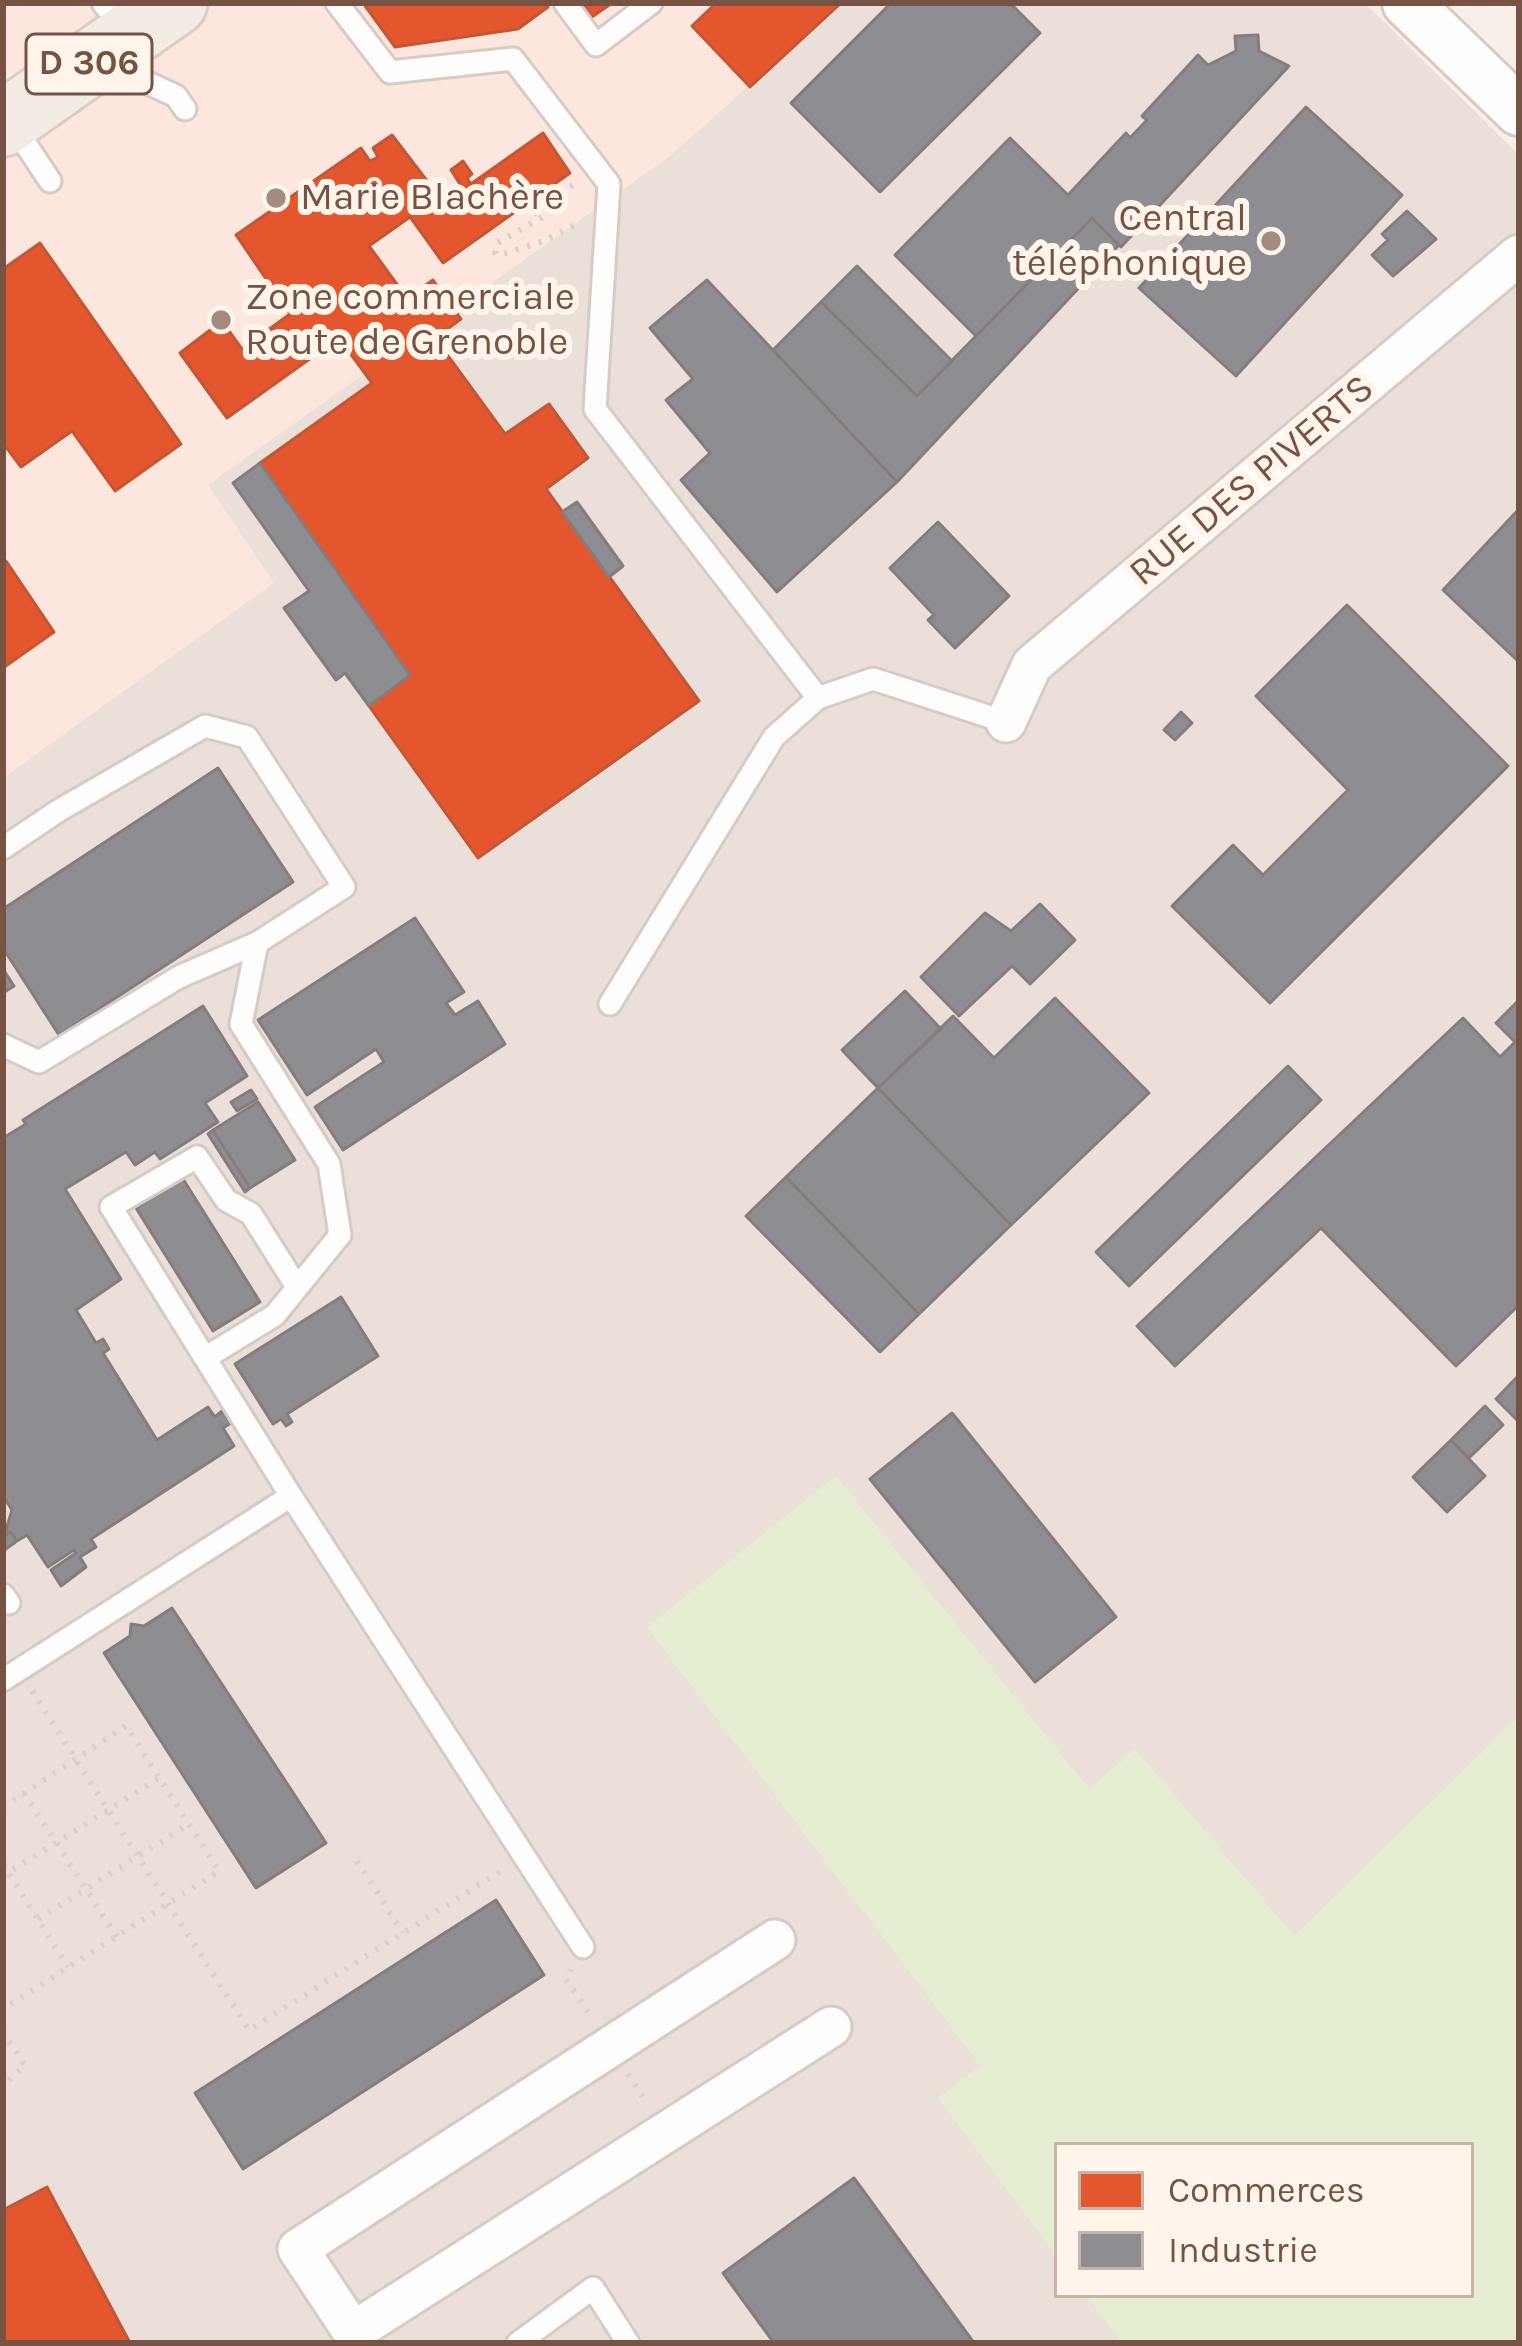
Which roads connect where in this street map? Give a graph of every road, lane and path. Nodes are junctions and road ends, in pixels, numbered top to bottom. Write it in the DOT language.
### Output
graph roads {
  1 [pos="175,3"];
  2 [pos="337,3"];
  3 [pos="565,3"];
  4 [pos="651,3"];
  5 [pos="1406,3"];
  6 [pos="105,18"];
  7 [pos="5,108"];
  8 [pos="185,109"];
  9 [pos="1519,111"];
  10 [pos="50,181"];
  11 [pos="569,188"];
  12 [pos="551,201"];
  13 [pos="608,201"];
  14 [pos="526,206"];
  15 [pos="1519,255"];
  16 [pos="818,698"];
  17 [pos="1006,722"];
  18 [pos="3,848"];
  19 [pos="257,943"];
  20 [pos="610,1004"];
  21 [pos="3,1045"];
  22 [pos="297,1287"];
  23 [pos="205,1358"];
  24 [pos="291,1496"];
  25 [pos="11,1675"];
  26 [pos="76,1760"];
  27 [pos="159,1778"];
  28 [pos="24,1793"];
  29 [pos="3,1807"];
  30 [pos="108,1810"];
  31 [pos="189,1824"];
  32 [pos="56,1843"];
  33 [pos="137,1856"];
  34 [pos="524,1856"];
  35 [pos="357,1861"];
  36 [pos="3,1864"];
  37 [pos="6,1875"];
  38 [pos="86,1889"];
  39 [pos="168,1904"];
  40 [pos="38,1919"];
  41 [pos="404,1933"];
  42 [pos="116,1937"];
  43 [pos="775,1940"];
  44 [pos="583,1946"];
  45 [pos="68,1967"];
  46 [pos="3,2008"];
  47 [pos="831,2027"];
  48 [pos="3,2031"];
  49 [pos="3,2086"];
  50 [pos="518,2343"];
  51 [pos="628,2343"];
  1 -- 6 [label="main road, D 306"];
  2 -- 13 [label="lane"];
  3 -- 4 [label="lane"];
  5 -- 9 [label="street"];
  6 -- 7 [label="main road, D 306"];
  6 -- 8 [label="lane"];
  7 -- 10 [label="lane"];
  11 -- 12 [label="path"];
  12 -- 13 [label="path"];
  12 -- 14 [label="path"];
  13 -- 16 [label="lane"];
  15 -- 17 [label="street, RUE DES PIVERTS"];
  16 -- 17 [label="lane"];
  16 -- 20 [label="lane"];
  18 -- 19 [label="lane"];
  19 -- 21 [label="lane"];
  19 -- 22 [label="lane"];
  22 -- 23 [label="lane"];
  22 -- 23 [label="lane"];
  23 -- 24 [label="lane"];
  24 -- 25 [label="lane"];
  24 -- 34 [label="lane"];
  25 -- 26 [label="path"];
  26 -- 27 [label="path"];
  26 -- 28 [label="path"];
  26 -- 30 [label="path"];
  27 -- 30 [label="path"];
  27 -- 31 [label="path"];
  28 -- 29 [label="path"];
  28 -- 32 [label="path"];
  30 -- 32 [label="path"];
  30 -- 33 [label="path"];
  31 -- 33 [label="path"];
  31 -- 39 [label="path"];
  32 -- 37 [label="path"];
  32 -- 38 [label="path"];
  33 -- 38 [label="path"];
  33 -- 39 [label="path"];
  34 -- 41 [label="path"];
  34 -- 44 [label="lane"];
  35 -- 41 [label="path"];
  36 -- 37 [label="path"];
  37 -- 40 [label="path"];
  38 -- 40 [label="path"];
  38 -- 42 [label="path"];
  39 -- 41 [label="path"];
  39 -- 42 [label="path"];
  40 -- 45 [label="path"];
  42 -- 45 [label="path"];
  43 -- 47 [label="street"];
  45 -- 46 [label="path"];
  48 -- 49 [label="path"];
  50 -- 51 [label="lane"];
}
